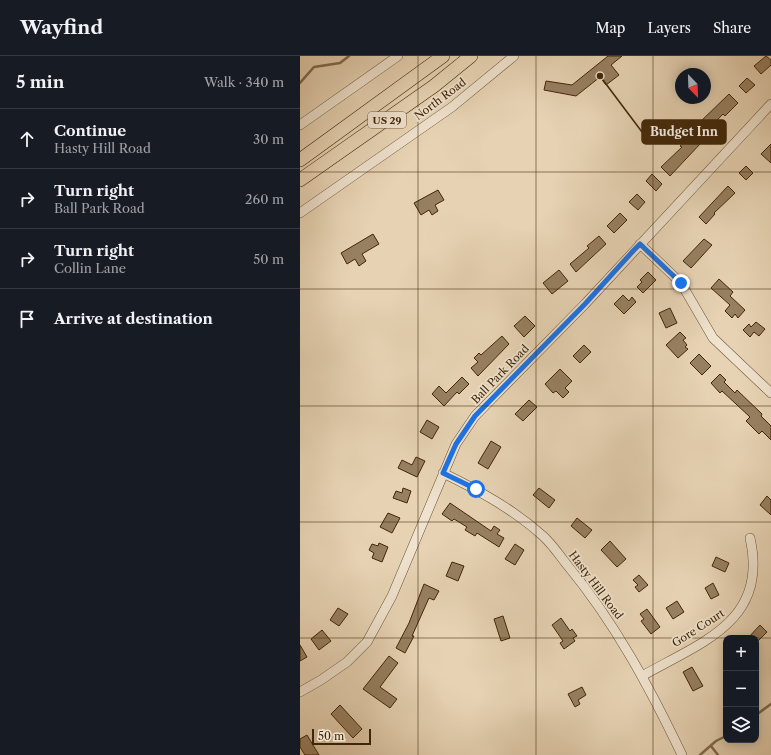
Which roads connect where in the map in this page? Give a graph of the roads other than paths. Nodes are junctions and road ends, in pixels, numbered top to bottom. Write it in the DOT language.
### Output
graph roads {
  1 [pos="398,56"];
  2 [pos="443,56"];
  3 [pos="471,56"];
  4 [pos="514,56"];
  5 [pos="771,104"];
  6 [pos="300,125"];
  7 [pos="300,160"];
  8 [pos="300,180"];
  9 [pos="300,213"];
  10 [pos="640,244"];
  11 [pos="771,392"];
  12 [pos="443,473"];
  13 [pos="750,538"];
  14 [pos="642,676"];
  15 [pos="300,692"];
  16 [pos="682,755"];
  1 -- 6 [label="street"];
  2 -- 7 [label="highway, US 29"];
  3 -- 8 [label="highway, US 29"];
  4 -- 9 [label="street, North Road"];
  5 -- 10 [label="street, Ball Park Road"];
  10 -- 11 [label="street"];
  10 -- 12 [label="street, Ball Park Road"];
  12 -- 14 [label="street, Hasty Hill Road"];
  12 -- 15 [label="street, Ball Park Road"];
  13 -- 14 [label="street, Gore Court"];
  14 -- 16 [label="street, Hasty Hill Road"];
}
